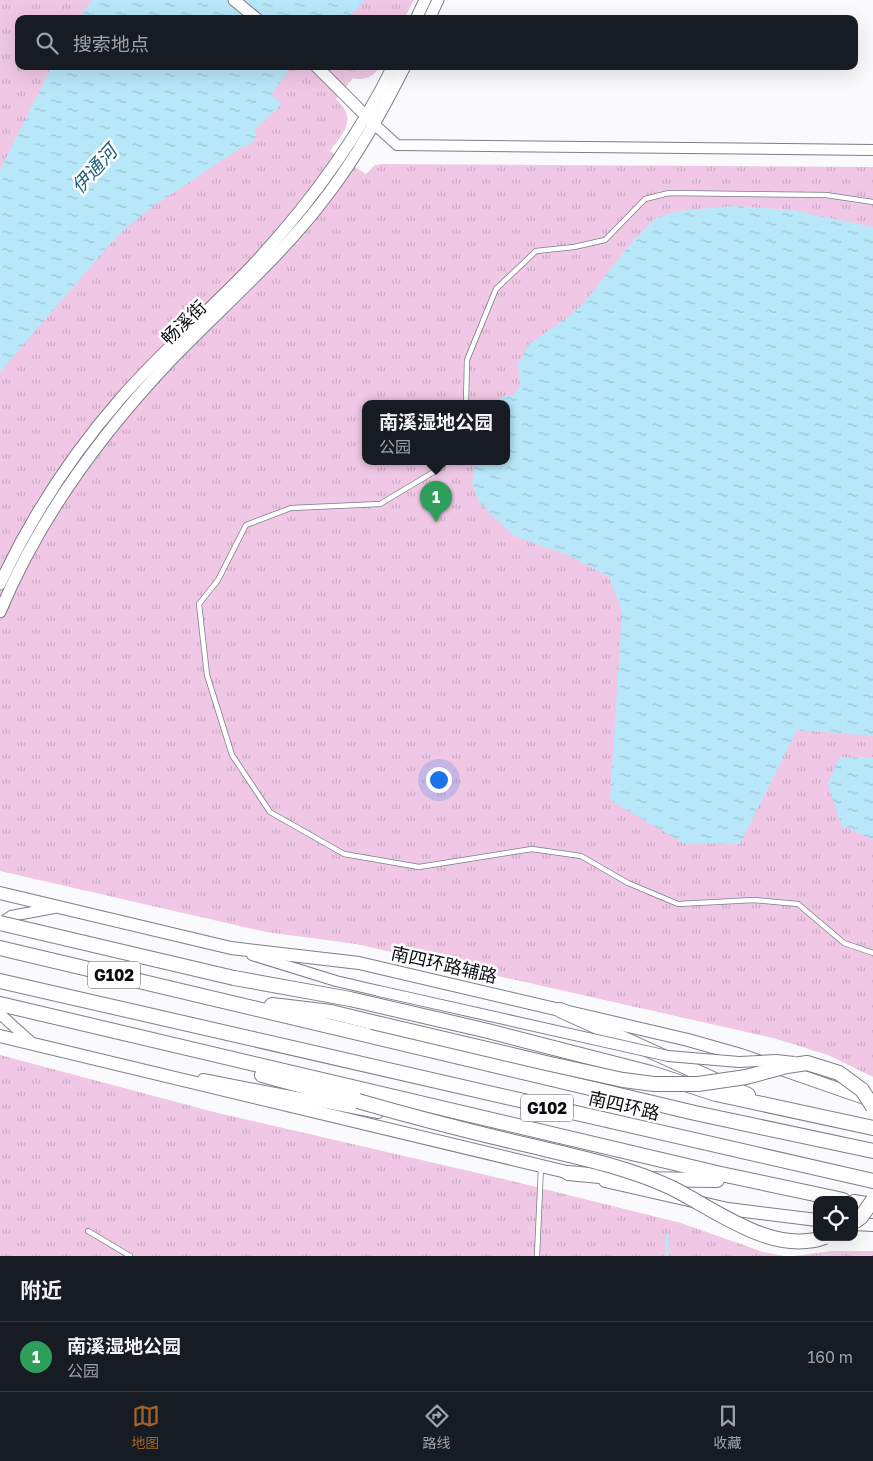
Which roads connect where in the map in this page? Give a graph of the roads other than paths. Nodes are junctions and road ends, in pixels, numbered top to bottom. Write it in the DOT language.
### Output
graph roads {
  1 [pos="234,0"];
  2 [pos="425,0"];
  3 [pos="438,0"];
  4 [pos="252,15"];
  5 [pos="418,15"];
  6 [pos="431,15"];
  7 [pos="321,70"];
  8 [pos="391,70"];
  9 [pos="402,70"];
  10 [pos="370,120"];
  11 [pos="873,150"];
  12 [pos="873,202"];
  13 [pos="466,400"];
  14 [pos="443,465"];
  15 [pos="0,584"];
  16 [pos="0,612"];
  17 [pos="0,894"];
  18 [pos="58,907"];
  19 [pos="0,923"];
  20 [pos="0,948"];
  21 [pos="231,948"];
  22 [pos="873,953"];
  23 [pos="0,980"];
  24 [pos="298,989"];
  25 [pos="228,1002"];
  26 [pos="0,1004"];
  27 [pos="560,1010"];
  28 [pos="0,1014"];
  29 [pos="366,1021"];
  30 [pos="0,1036"];
  31 [pos="34,1044"];
  32 [pos="219,1056"];
  33 [pos="807,1063"];
  34 [pos="140,1069"];
  35 [pos="873,1101"];
  36 [pos="357,1105"];
  37 [pos="873,1107"];
  38 [pos="820,1118"];
  39 [pos="873,1128"];
  40 [pos="873,1151"];
  41 [pos="541,1166"];
  42 [pos="568,1172"];
  43 [pos="873,1181"];
  44 [pos="764,1184"];
  45 [pos="823,1196"];
  46 [pos="873,1200"];
  47 [pos="858,1203"];
  48 [pos="873,1205"];
  49 [pos="813,1220"];
  50 [pos="858,1220"];
  51 [pos="858,1223"];
  52 [pos="873,1225"];
  53 [pos="88,1231"];
  54 [pos="817,1241"];
  55 [pos="130,1256"];
  56 [pos="537,1256"];
  1 -- 4 [label="main road"];
  2 -- 5 [label="main road"];
  3 -- 6 [label="main road"];
  7 -- 10 [label="main road"];
  8 -- 10 [label="main road, 畅溪街"];
  9 -- 10 [label="main road, 畅溪街"];
  10 -- 11 [label="street"];
  10 -- 15 [label="main road, 畅溪街"];
  10 -- 16 [label="main road, 畅溪街"];
  12 -- 13 [label="lane"];
  14 -- 22 [label="lane"];
  17 -- 18 [label="main road, 南四环路辅路"];
  18 -- 19 [label="street"];
  18 -- 21 [label="main road, 南四环路辅路"];
  19 -- 24 [label="highway, bridge"];
  20 -- 25 [label="highway, G102"];
  21 -- 27 [label="main road, 南四环路辅路"];
  21 -- 33 [label="street, bridge"];
  23 -- 43 [label="highway, 南四环路 / G102"];
  24 -- 29 [label="highway"];
  24 -- 38 [label="highway"];
  25 -- 29 [label="highway"];
  25 -- 40 [label="highway, 南四环路 / G102"];
  26 -- 32 [label="highway"];
  27 -- 35 [label="main road, 南四环路辅路"];
  27 -- 38 [label="highway"];
  28 -- 31 [label="street"];
  29 -- 33 [label="highway, bridge"];
  30 -- 31 [label="main road"];
  31 -- 34 [label="main road"];
  32 -- 36 [label="highway"];
  32 -- 44 [label="highway"];
  33 -- 37 [label="highway, bridge"];
  34 -- 36 [label="street"];
  34 -- 41 [label="main road"];
  36 -- 54 [label="highway, bridge"];
  38 -- 39 [label="highway"];
  41 -- 42 [label="main road"];
  41 -- 56 [label="lane"];
  42 -- 44 [label="highway"];
  42 -- 49 [label="main road"];
  44 -- 45 [label="highway"];
  46 -- 50 [label="highway, bridge"];
  47 -- 48 [label="highway"];
  51 -- 52 [label="main road"];
  53 -- 55 [label="lane"];
}
